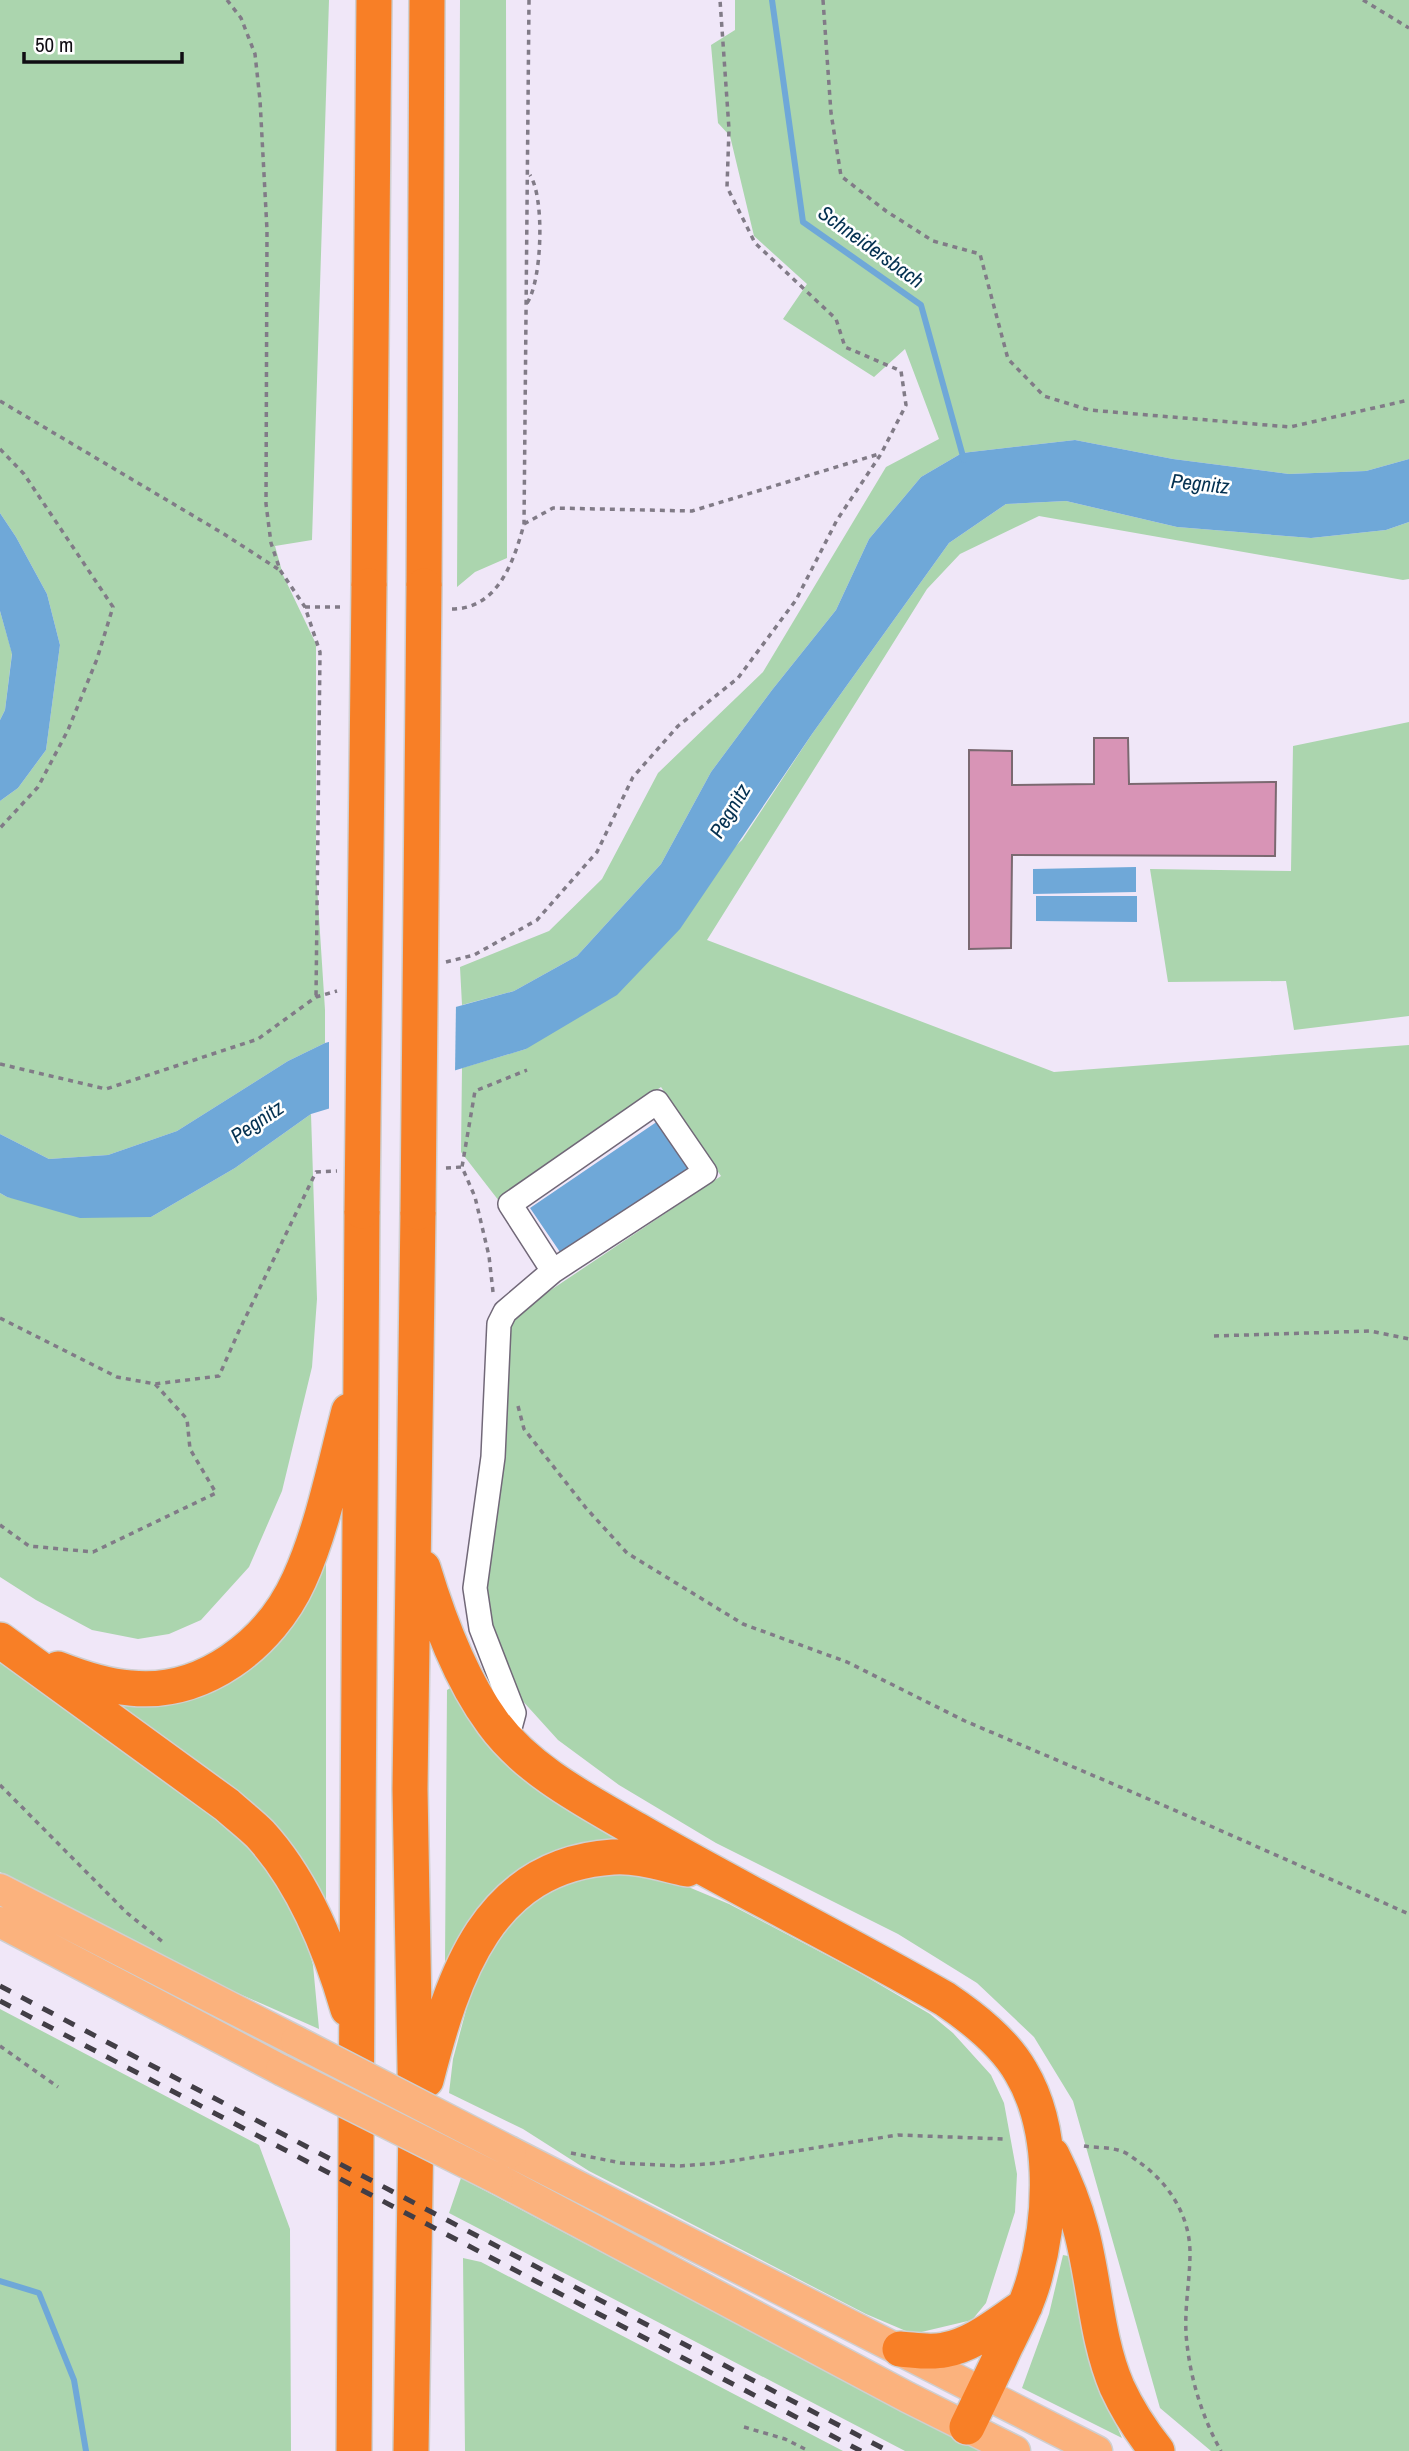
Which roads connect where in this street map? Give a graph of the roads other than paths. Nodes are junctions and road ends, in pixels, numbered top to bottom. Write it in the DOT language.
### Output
graph roads {
  1 [pos="374,0"];
  2 [pos="427,0"];
  3 [pos="553,1271"];
  4 [pos="361,1360"];
  5 [pos="415,1542"];
  6 [pos="13,1649"];
  7 [pos="507,1739"];
  8 [pos="718,1876"];
  9 [pos="0,1889"];
  10 [pos="0,1922"];
  11 [pos="357,2041"];
  12 [pos="416,2123"];
  13 [pos="1043,2136"];
  14 [pos="1025,2306"];
  15 [pos="900,2349"];
  16 [pos="984,2392"];
  17 [pos="967,2427"];
  18 [pos="354,2451"];
  19 [pos="411,2451"];
  20 [pos="1015,2451"];
  21 [pos="1097,2451"];
  22 [pos="1157,2451"];
  1 -- 4 [label="highway, bridge"];
  2 -- 5 [label="highway, bridge"];
  3 -- 3 [label="lane"];
  3 -- 7 [label="lane"];
  4 -- 6 [label="highway"];
  4 -- 11 [label="highway"];
  5 -- 7 [label="highway"];
  5 -- 12 [label="highway"];
  6 -- 11 [label="highway"];
  7 -- 8 [label="highway"];
  8 -- 12 [label="highway"];
  8 -- 13 [label="highway"];
  9 -- 15 [label="main road, bridge"];
  10 -- 17 [label="main road, bridge"];
  11 -- 18 [label="highway"];
  12 -- 19 [label="highway"];
  13 -- 14 [label="highway"];
  13 -- 22 [label="highway"];
  14 -- 15 [label="highway"];
  14 -- 16 [label="highway"];
  15 -- 16 [label="main road"];
  16 -- 17 [label="highway"];
  16 -- 21 [label="main road"];
  17 -- 20 [label="main road"];
}
